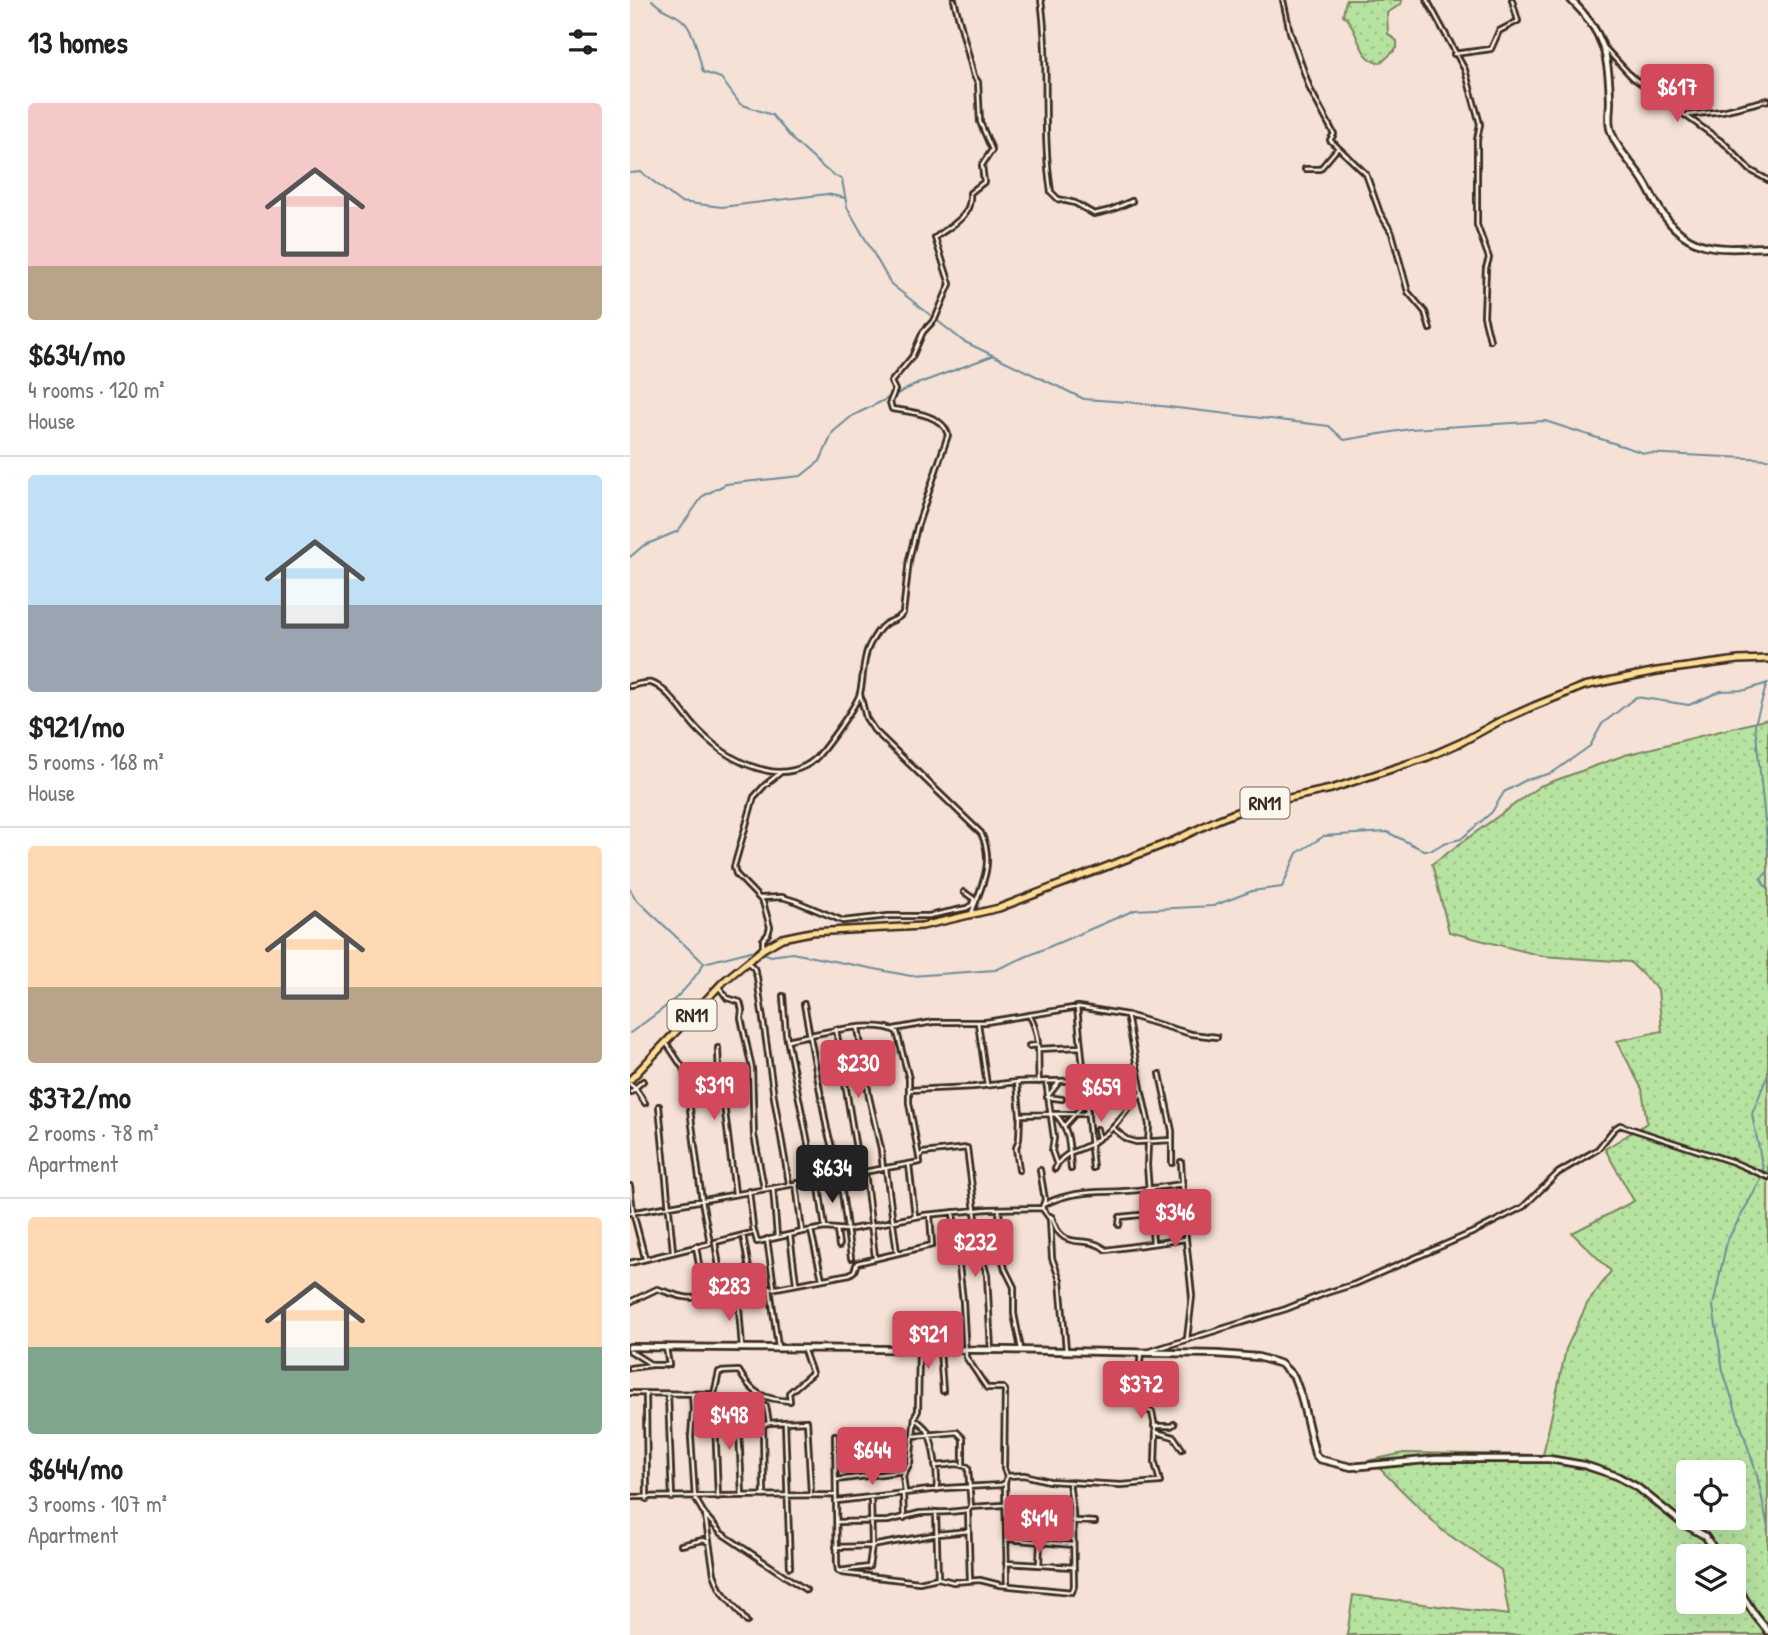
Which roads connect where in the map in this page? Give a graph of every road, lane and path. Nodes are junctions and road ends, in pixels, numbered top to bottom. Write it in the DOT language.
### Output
graph roads {
  1 [pos="954,0"];
  2 [pos="1041,0"];
  3 [pos="1283,0"];
  4 [pos="1427,0"];
  5 [pos="1512,0"];
  6 [pos="1571,0"];
  7 [pos="1604,47"];
  8 [pos="1454,54"];
  9 [pos="1768,100"];
  10 [pos="1685,115"];
  11 [pos="1340,149"];
  12 [pos="1306,170"];
  13 [pos="1768,180"];
  14 [pos="1132,201"];
  15 [pos="1768,247"];
  16 [pos="1430,329"];
  17 [pos="1490,340"];
  18 [pos="1768,659"];
  19 [pos="630,686"];
  20 [pos="860,694"];
  21 [pos="781,772"];
  22 [pos="964,892"];
  23 [pos="761,898"];
  24 [pos="970,916"];
  25 [pos="763,949"];
  26 [pos="747,962"];
  27 [pos="719,987"];
  28 [pos="783,996"];
  29 [pos="804,1004"];
  30 [pos="1077,1007"];
  31 [pos="1029,1015"];
  32 [pos="1127,1015"];
  33 [pos="978,1023"];
  34 [pos="858,1028"];
  35 [pos="836,1029"];
  36 [pos="894,1029"];
  37 [pos="810,1035"];
  38 [pos="1217,1037"];
  39 [pos="787,1040"];
  40 [pos="666,1042"];
  41 [pos="1029,1046"];
  42 [pos="1038,1047"];
  43 [pos="1080,1047"];
  44 [pos="718,1048"];
  45 [pos="1160,1074"];
  46 [pos="1139,1079"];
  47 [pos="1099,1080"];
  48 [pos="643,1081"];
  49 [pos="1085,1081"];
  50 [pos="630,1082"];
  51 [pos="1017,1082"];
  52 [pos="1039,1082"];
  53 [pos="1046,1082"];
  54 [pos="1059,1082"];
  55 [pos="987,1086"];
  56 [pos="633,1090"];
  57 [pos="909,1090"];
  58 [pos="1142,1093"];
  59 [pos="1047,1097"];
  60 [pos="1062,1099"];
  61 [pos="1087,1101"];
  62 [pos="645,1103"];
  63 [pos="659,1106"];
  64 [pos="1088,1111"];
  65 [pos="1050,1114"];
  66 [pos="1055,1114"];
  67 [pos="1074,1114"];
  68 [pos="1020,1115"];
  69 [pos="1065,1125"];
  70 [pos="1113,1128"];
  71 [pos="1097,1129"];
  72 [pos="1098,1138"];
  73 [pos="1172,1140"];
  74 [pos="1149,1142"];
  75 [pos="1091,1145"];
  76 [pos="1069,1151"];
  77 [pos="919,1157"];
  78 [pos="1181,1162"];
  79 [pos="1172,1163"];
  80 [pos="909,1165"];
  81 [pos="1093,1168"];
  82 [pos="885,1169"];
  83 [pos="1070,1169"];
  84 [pos="1019,1170"];
  85 [pos="1040,1170"];
  86 [pos="862,1172"];
  87 [pos="840,1177"];
  88 [pos="1768,1177"];
  89 [pos="812,1180"];
  90 [pos="818,1180"];
  91 [pos="796,1183"];
  92 [pos="790,1184"];
  93 [pos="1182,1184"];
  94 [pos="630,1186"];
  95 [pos="764,1188"];
  96 [pos="773,1188"];
  97 [pos="1150,1188"];
  98 [pos="749,1191"];
  99 [pos="735,1193"];
  100 [pos="702,1201"];
  101 [pos="1044,1206"];
  102 [pos="668,1208"];
  103 [pos="999,1209"];
  104 [pos="976,1210"];
  105 [pos="632,1212"];
  106 [pos="953,1212"];
  107 [pos="1151,1214"];
  108 [pos="930,1215"];
  109 [pos="1048,1215"];
  110 [pos="915,1216"];
  111 [pos="893,1221"];
  112 [pos="1119,1225"];
  113 [pos="870,1226"];
  114 [pos="825,1228"];
  115 [pos="837,1230"];
  116 [pos="847,1230"];
  117 [pos="811,1231"];
  118 [pos="802,1232"];
  119 [pos="754,1233"];
  120 [pos="743,1235"];
  121 [pos="777,1236"];
  122 [pos="790,1236"];
  123 [pos="767,1239"];
  124 [pos="1185,1239"];
  125 [pos="715,1242"];
  126 [pos="710,1243"];
  127 [pos="1153,1243"];
  128 [pos="696,1246"];
  129 [pos="839,1246"];
  130 [pos="673,1251"];
  131 [pos="897,1253"];
  132 [pos="876,1257"];
  133 [pos="645,1258"];
  134 [pos="851,1258"];
  135 [pos="630,1263"];
  136 [pos="822,1279"];
  137 [pos="796,1283"];
  138 [pos="772,1287"];
  139 [pos="753,1292"];
  140 [pos="738,1295"];
  141 [pos="630,1302"];
  142 [pos="1186,1339"];
  143 [pos="666,1348"];
  144 [pos="803,1348"];
  145 [pos="630,1349"];
  146 [pos="742,1349"];
  147 [pos="779,1349"];
  148 [pos="919,1350"];
  149 [pos="940,1350"];
  150 [pos="965,1350"];
  151 [pos="991,1350"];
  152 [pos="1021,1350"];
  153 [pos="1066,1352"];
  154 [pos="1141,1354"];
  155 [pos="652,1365"];
  156 [pos="630,1368"];
  157 [pos="943,1391"];
  158 [pos="630,1393"];
  159 [pos="646,1394"];
  160 [pos="668,1394"];
  161 [pos="692,1394"];
  162 [pos="714,1394"];
  163 [pos="716,1408"];
  164 [pos="738,1408"];
  165 [pos="915,1419"];
  166 [pos="785,1422"];
  167 [pos="769,1423"];
  168 [pos="1174,1424"];
  169 [pos="1154,1426"];
  170 [pos="1156,1432"];
  171 [pos="835,1435"];
  172 [pos="914,1436"];
  173 [pos="929,1436"];
  174 [pos="1182,1449"];
  175 [pos="963,1465"];
  176 [pos="935,1466"];
  177 [pos="905,1471"];
  178 [pos="1007,1476"];
  179 [pos="836,1480"];
  180 [pos="1069,1482"];
  181 [pos="1005,1483"];
  182 [pos="970,1487"];
  183 [pos="936,1490"];
  184 [pos="904,1494"];
  185 [pos="742,1495"];
  186 [pos="811,1495"];
  187 [pos="837,1495"];
  188 [pos="787,1496"];
  189 [pos="630,1497"];
  190 [pos="718,1497"];
  191 [pos="764,1497"];
  192 [pos="672,1498"];
  193 [pos="695,1498"];
  194 [pos="647,1499"];
  195 [pos="871,1499"];
  196 [pos="837,1501"];
  197 [pos="1004,1505"];
  198 [pos="969,1508"];
  199 [pos="936,1511"];
  200 [pos="705,1516"];
  201 [pos="1006,1517"];
  202 [pos="904,1518"];
  203 [pos="1073,1521"];
  204 [pos="836,1522"];
  205 [pos="872,1522"];
  206 [pos="1095,1522"];
  207 [pos="969,1531"];
  208 [pos="938,1534"];
  209 [pos="1007,1539"];
  210 [pos="1040,1543"];
  211 [pos="709,1544"];
  212 [pos="1711,1544"];
  213 [pos="681,1545"];
  214 [pos="1074,1545"];
  215 [pos="872,1546"];
  216 [pos="836,1547"];
  217 [pos="1006,1563"];
  218 [pos="1039,1565"];
  219 [pos="790,1567"];
  220 [pos="1074,1567"];
  221 [pos="838,1571"];
  222 [pos="938,1578"];
  223 [pos="970,1580"];
  224 [pos="1007,1586"];
  225 [pos="806,1590"];
  226 [pos="1746,1601"];
  227 [pos="747,1622"];
  228 [pos="1768,1631"];
  1 -- 20 [label="street"];
  2 -- 14 [label="street"];
  3 -- 11 [label="street"];
  4 -- 8 [label="street"];
  5 -- 8 [label="street"];
  6 -- 7 [label="main road"];
  7 -- 10 [label="street"];
  7 -- 15 [label="main road"];
  8 -- 17 [label="street"];
  9 -- 10 [label="street"];
  10 -- 13 [label="street"];
  11 -- 12 [label="street"];
  11 -- 16 [label="street"];
  18 -- 24 [label="main road, RN11"];
  19 -- 21 [label="street"];
  20 -- 21 [label="street"];
  20 -- 24 [label="street"];
  21 -- 23 [label="street"];
  22 -- 23 [label="street"];
  23 -- 25 [label="street"];
  24 -- 25 [label="main road, RN11"];
  25 -- 26 [label="main road, RN11"];
  26 -- 27 [label="main road, RN11"];
  26 -- 92 [label="street"];
  27 -- 40 [label="main road, RN11"];
  27 -- 95 [label="street"];
  28 -- 39 [label="street"];
  29 -- 37 [label="street"];
  30 -- 31 [label="street"];
  30 -- 32 [label="street"];
  30 -- 43 [label="street"];
  31 -- 33 [label="street"];
  31 -- 42 [label="street"];
  32 -- 38 [label="street"];
  32 -- 46 [label="street"];
  33 -- 36 [label="street"];
  33 -- 55 [label="street"];
  34 -- 35 [label="street"];
  34 -- 36 [label="street"];
  34 -- 82 [label="street"];
  35 -- 37 [label="street"];
  35 -- 86 [label="street"];
  36 -- 57 [label="street"];
  37 -- 39 [label="street"];
  37 -- 87 [label="street"];
  39 -- 89 [label="street"];
  40 -- 50 [label="main road, RN11"];
  40 -- 100 [label="street"];
  41 -- 42 [label="street"];
  42 -- 43 [label="street"];
  42 -- 52 [label="street"];
  43 -- 49 [label="street"];
  44 -- 99 [label="street"];
  45 -- 73 [label="street"];
  46 -- 47 [label="street"];
  46 -- 58 [label="street"];
  47 -- 49 [label="street"];
  47 -- 61 [label="street"];
  48 -- 56 [label="street"];
  49 -- 54 [label="street"];
  49 -- 61 [label="street"];
  50 -- 56 [label="street"];
  51 -- 52 [label="street"];
  51 -- 55 [label="street"];
  51 -- 68 [label="street"];
  52 -- 53 [label="street"];
  53 -- 54 [label="street"];
  53 -- 59 [label="street"];
  54 -- 59 [label="street"];
  55 -- 57 [label="street"];
  56 -- 62 [label="street"];
  57 -- 77 [label="street"];
  58 -- 70 [label="street"];
  58 -- 74 [label="street"];
  59 -- 60 [label="street"];
  59 -- 65 [label="street"];
  61 -- 64 [label="street"];
  61 -- 67 [label="street"];
  63 -- 102 [label="street"];
  64 -- 67 [label="street"];
  64 -- 75 [label="street"];
  65 -- 66 [label="street"];
  65 -- 68 [label="street"];
  65 -- 76 [label="street"];
  66 -- 67 [label="street"];
  66 -- 69 [label="street"];
  67 -- 69 [label="street"];
  68 -- 84 [label="street"];
  69 -- 76 [label="street"];
  70 -- 72 [label="street"];
  70 -- 74 [label="street"];
  71 -- 72 [label="street"];
  72 -- 75 [label="street"];
  73 -- 74 [label="street"];
  73 -- 79 [label="street"];
  74 -- 97 [label="street"];
  75 -- 76 [label="street"];
  75 -- 81 [label="street"];
  76 -- 83 [label="street"];
  77 -- 80 [label="street"];
  77 -- 104 [label="street"];
  78 -- 93 [label="street"];
  80 -- 82 [label="street"];
  80 -- 110 [label="street"];
  82 -- 86 [label="street"];
  82 -- 111 [label="street"];
  85 -- 101 [label="street"];
  86 -- 87 [label="street"];
  86 -- 113 [label="street"];
  87 -- 90 [label="street"];
  87 -- 116 [label="street"];
  88 -- 142 [label="street"];
  89 -- 90 [label="street"];
  89 -- 91 [label="street"];
  90 -- 114 [label="street"];
  91 -- 92 [label="street"];
  91 -- 118 [label="street"];
  92 -- 96 [label="street"];
  93 -- 97 [label="street"];
  93 -- 124 [label="street"];
  94 -- 105 [label="street"];
  95 -- 96 [label="street"];
  95 -- 98 [label="street"];
  96 -- 121 [label="street"];
  97 -- 101 [label="street"];
  97 -- 107 [label="street"];
  98 -- 99 [label="street"];
  98 -- 119 [label="street"];
  99 -- 100 [label="street"];
  100 -- 102 [label="street"];
  100 -- 126 [label="street"];
  101 -- 103 [label="street"];
  101 -- 109 [label="street"];
  102 -- 105 [label="street"];
  102 -- 130 [label="street"];
  103 -- 104 [label="street"];
  103 -- 152 [label="street"];
  104 -- 106 [label="street"];
  104 -- 151 [label="street"];
  105 -- 133 [label="street"];
  106 -- 108 [label="street"];
  106 -- 150 [label="street"];
  107 -- 112 [label="street"];
  107 -- 127 [label="street"];
  108 -- 110 [label="street"];
  108 -- 131 [label="street"];
  109 -- 127 [label="street"];
  109 -- 153 [label="street"];
  110 -- 111 [label="street"];
  111 -- 113 [label="street"];
  111 -- 131 [label="street"];
  113 -- 116 [label="street"];
  113 -- 132 [label="street"];
  114 -- 115 [label="street"];
  114 -- 117 [label="street"];
  115 -- 116 [label="street"];
  115 -- 129 [label="street"];
  116 -- 134 [label="street"];
  117 -- 118 [label="street"];
  117 -- 136 [label="street"];
  118 -- 122 [label="street"];
  119 -- 120 [label="street"];
  119 -- 123 [label="street"];
  120 -- 125 [label="street"];
  120 -- 139 [label="street"];
  121 -- 122 [label="street"];
  121 -- 123 [label="street"];
  122 -- 137 [label="street"];
  123 -- 138 [label="street"];
  124 -- 127 [label="street"];
  124 -- 142 [label="street"];
  125 -- 126 [label="street"];
  125 -- 140 [label="street"];
  126 -- 128 [label="street"];
  128 -- 130 [label="street"];
  128 -- 141 [label="street"];
  130 -- 133 [label="street"];
  131 -- 132 [label="street"];
  132 -- 136 [label="street"];
  133 -- 135 [label="street"];
  136 -- 137 [label="street"];
  137 -- 138 [label="street"];
  138 -- 139 [label="street"];
  138 -- 147 [label="street"];
  139 -- 140 [label="street"];
  140 -- 146 [label="street"];
  142 -- 154 [label="street"];
  143 -- 145 [label="main road"];
  143 -- 146 [label="main road"];
  143 -- 155 [label="street"];
  144 -- 147 [label="main road"];
  144 -- 148 [label="main road"];
  144 -- 162 [label="street"];
  145 -- 155 [label="street"];
  146 -- 147 [label="main road"];
  148 -- 149 [label="main road"];
  148 -- 165 [label="street"];
  149 -- 150 [label="main road"];
  149 -- 157 [label="street"];
  150 -- 151 [label="main road"];
  150 -- 178 [label="street"];
  151 -- 152 [label="main road"];
  152 -- 153 [label="main road"];
  153 -- 154 [label="main road"];
  154 -- 169 [label="street"];
  154 -- 212 [label="main road"];
  155 -- 156 [label="street"];
  158 -- 159 [label="street"];
  159 -- 160 [label="street"];
  159 -- 194 [label="street"];
  160 -- 161 [label="street"];
  160 -- 192 [label="street"];
  161 -- 162 [label="street"];
  161 -- 193 [label="street"];
  162 -- 163 [label="street"];
  163 -- 164 [label="street"];
  163 -- 190 [label="street"];
  164 -- 167 [label="street"];
  164 -- 185 [label="street"];
  165 -- 172 [label="street"];
  165 -- 173 [label="street"];
  166 -- 167 [label="street"];
  166 -- 186 [label="street"];
  166 -- 188 [label="street"];
  167 -- 191 [label="street"];
  168 -- 169 [label="street"];
  169 -- 170 [label="street"];
  170 -- 174 [label="street"];
  170 -- 180 [label="street"];
  171 -- 179 [label="street"];
  172 -- 173 [label="street"];
  172 -- 177 [label="street"];
  173 -- 175 [label="street"];
  173 -- 176 [label="street"];
  175 -- 176 [label="street"];
  175 -- 182 [label="street"];
  176 -- 183 [label="street"];
  177 -- 179 [label="street"];
  177 -- 184 [label="street"];
  178 -- 180 [label="street"];
  178 -- 181 [label="street"];
  179 -- 187 [label="street"];
  180 -- 203 [label="street"];
  181 -- 182 [label="street"];
  181 -- 197 [label="street"];
  182 -- 183 [label="street"];
  182 -- 198 [label="street"];
  183 -- 184 [label="street"];
  184 -- 195 [label="street"];
  184 -- 202 [label="street"];
  185 -- 190 [label="street"];
  185 -- 191 [label="street"];
  186 -- 187 [label="street"];
  186 -- 188 [label="street"];
  187 -- 196 [label="street"];
  188 -- 191 [label="street"];
  188 -- 219 [label="street"];
  189 -- 194 [label="street"];
  190 -- 193 [label="street"];
  192 -- 193 [label="street"];
  192 -- 194 [label="street"];
  193 -- 200 [label="street"];
  195 -- 196 [label="street"];
  195 -- 205 [label="street"];
  196 -- 204 [label="street"];
  197 -- 198 [label="street"];
  197 -- 201 [label="street"];
  198 -- 199 [label="street"];
  198 -- 207 [label="street"];
  199 -- 202 [label="street"];
  199 -- 208 [label="street"];
  200 -- 211 [label="street"];
  200 -- 225 [label="street"];
  201 -- 203 [label="street"];
  201 -- 209 [label="street"];
  202 -- 205 [label="street"];
  203 -- 206 [label="street"];
  203 -- 214 [label="street"];
  204 -- 205 [label="street"];
  204 -- 216 [label="street"];
  205 -- 215 [label="street"];
  207 -- 208 [label="street"];
  207 -- 223 [label="street"];
  208 -- 215 [label="street"];
  208 -- 222 [label="street"];
  209 -- 210 [label="street"];
  209 -- 217 [label="street"];
  210 -- 214 [label="street"];
  210 -- 218 [label="street"];
  211 -- 213 [label="street"];
  211 -- 227 [label="street"];
  214 -- 220 [label="street"];
  215 -- 216 [label="street"];
  215 -- 221 [label="street"];
  216 -- 221 [label="street"];
  217 -- 218 [label="street"];
  217 -- 224 [label="street"];
  218 -- 220 [label="street"];
  220 -- 224 [label="street"];
  221 -- 222 [label="street"];
  222 -- 223 [label="street"];
  223 -- 224 [label="street"];
  226 -- 228 [label="main road"];
}
